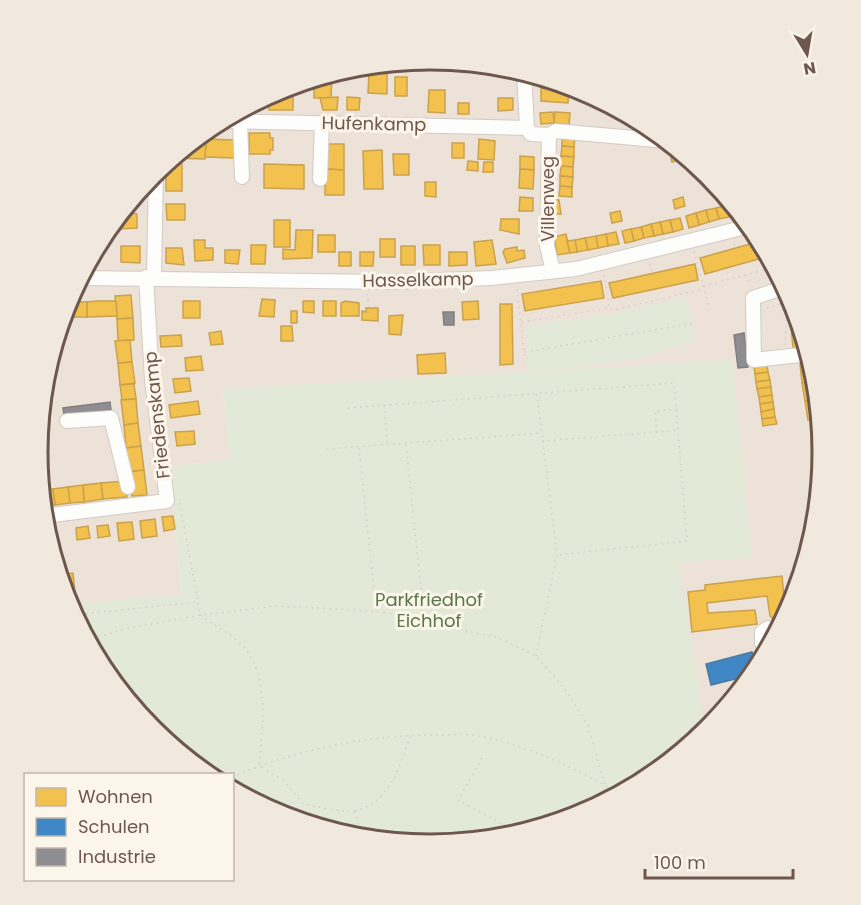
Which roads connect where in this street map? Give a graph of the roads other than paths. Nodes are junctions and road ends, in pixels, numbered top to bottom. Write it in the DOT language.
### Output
graph roads {
  1 [pos="525,82"];
  2 [pos="240,121"];
  3 [pos="322,123"];
  4 [pos="527,128"];
  5 [pos="549,135"];
  6 [pos="650,139"];
  7 [pos="242,177"];
  8 [pos="320,179"];
  9 [pos="155,187"];
  10 [pos="740,228"];
  11 [pos="553,271"];
  12 [pos="150,277"];
  13 [pos="90,278"];
  14 [pos="777,290"];
  15 [pos="800,355"];
  16 [pos="67,421"];
  17 [pos="129,496"];
  18 [pos="53,514"];
  19 [pos="771,628"];
  20 [pos="762,643"];
  1 -- 4 [label="street"];
  2 -- 3 [label="street, Hufenkamp"];
  2 -- 7 [label="street"];
  3 -- 4 [label="street, Hufenkamp"];
  3 -- 8 [label="street"];
  4 -- 5 [label="street, Villenweg"];
  5 -- 6 [label="street"];
  5 -- 11 [label="street, Villenweg"];
  9 -- 12 [label="street, Friedenskamp"];
  10 -- 11 [label="street, Hasselkamp"];
  11 -- 12 [label="street, Hasselkamp"];
  12 -- 13 [label="street, Hasselkamp"];
  12 -- 17 [label="street, Friedenskamp"];
  14 -- 15 [label="street"];
  16 -- 17 [label="street"];
  17 -- 18 [label="street, Friedenskamp"];
  19 -- 20 [label="street"];
}
